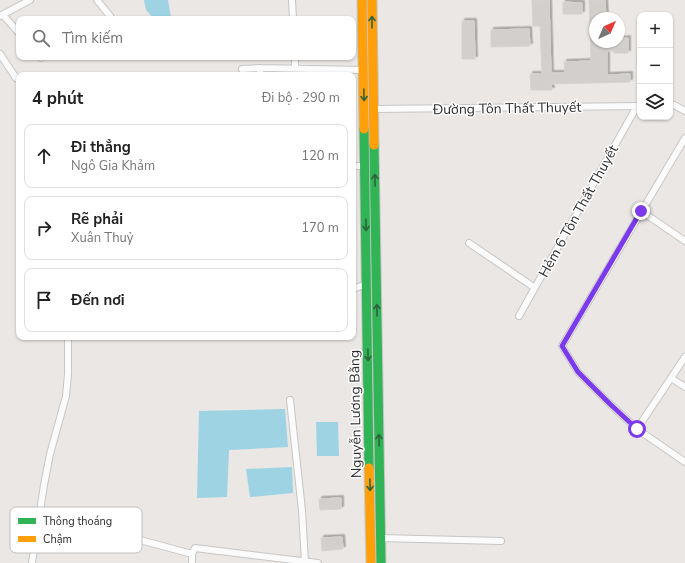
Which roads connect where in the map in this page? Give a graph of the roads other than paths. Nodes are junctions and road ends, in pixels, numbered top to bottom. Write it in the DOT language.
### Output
graph roads {
  1 [pos="30,0"];
  2 [pos="96,0"];
  3 [pos="292,0"];
  4 [pos="362,0"];
  5 [pos="372,0"];
  6 [pos="2,15"];
  7 [pos="110,16"];
  8 [pos="293,16"];
  9 [pos="16,30"];
  10 [pos="363,43"];
  11 [pos="373,43"];
  12 [pos="0,54"];
  13 [pos="295,60"];
  14 [pos="260,68"];
  15 [pos="295,68"];
  16 [pos="242,69"];
  17 [pos="363,70"];
  18 [pos="260,72"];
  19 [pos="16,78"];
  20 [pos="673,105"];
  21 [pos="637,106"];
  22 [pos="374,109"];
  23 [pos="637,110"];
  24 [pos="685,111"];
  25 [pos="685,138"];
  26 [pos="678,149"];
  27 [pos="685,153"];
  28 [pos="356,166"];
  29 [pos="365,166"];
  30 [pos="641,211"];
  31 [pos="685,241"];
  32 [pos="469,243"];
  33 [pos="366,284"];
  34 [pos="356,288"];
  35 [pos="535,288"];
  36 [pos="519,316"];
  37 [pos="68,340"];
  38 [pos="685,357"];
  39 [pos="671,378"];
  40 [pos="685,387"];
  41 [pos="290,400"];
  42 [pos="637,429"];
  43 [pos="685,462"];
  44 [pos="41,507"];
  45 [pos="380,538"];
  46 [pos="142,541"];
  47 [pos="501,541"];
  48 [pos="34,553"];
  49 [pos="192,554"];
  50 [pos="305,562"];
  51 [pos="32,563"];
  52 [pos="192,563"];
  53 [pos="318,563"];
  54 [pos="371,563"];
  55 [pos="381,563"];
  1 -- 6 [label="street"];
  2 -- 7 [label="street"];
  3 -- 8 [label="street"];
  4 -- 10 [label="main road, Nguyễn Lương Bằng"];
  11 -- 5 [label="main road, Nguyễn Lương Bằng, one-way"];
  6 -- 9 [label="street"];
  10 -- 11 [label="main road"];
  10 -- 17 [label="main road, Nguyễn Lương Bằng"];
  11 -- 22 [label="main road, Nguyễn Lương Bằng"];
  12 -- 19 [label="street"];
  13 -- 15 [label="street"];
  14 -- 15 [label="street"];
  14 -- 16 [label="street"];
  14 -- 18 [label="street"];
  15 -- 17 [label="street"];
  17 -- 29 [label="main road, Nguyễn Lương Bằng, one-way"];
  20 -- 24 [label="street"];
  21 -- 22 [label="street, Đường Tôn Thất Thuyết"];
  45 -- 22 [label="main road, Nguyễn Lương Bằng, one-way"];
  23 -- 35 [label="street, Hẻm 6 Tôn Thất Thuyết"];
  25 -- 26 [label="street"];
  26 -- 27 [label="street"];
  26 -- 30 [label="street"];
  28 -- 29 [label="street"];
  29 -- 33 [label="main road, Nguyễn Lương Bằng, one-way"];
  30 -- 31 [label="street"];
  30 -- 42 [label="street"];
  32 -- 35 [label="street"];
  33 -- 34 [label="street"];
  33 -- 54 [label="main road, Nguyễn Lương Bằng, one-way"];
  35 -- 36 [label="street, Hẻm 6 Tôn Thất Thuyết"];
  37 -- 44 [label="street"];
  38 -- 39 [label="street"];
  39 -- 40 [label="street"];
  39 -- 42 [label="street"];
  41 -- 50 [label="street"];
  42 -- 43 [label="street"];
  45 -- 47 [label="street"];
  45 -- 55 [label="main road, Nguyễn Lương Bằng"];
  46 -- 49 [label="street"];
  48 -- 51 [label="street"];
  49 -- 50 [label="street"];
  49 -- 52 [label="street"];
  50 -- 53 [label="street"];
}
